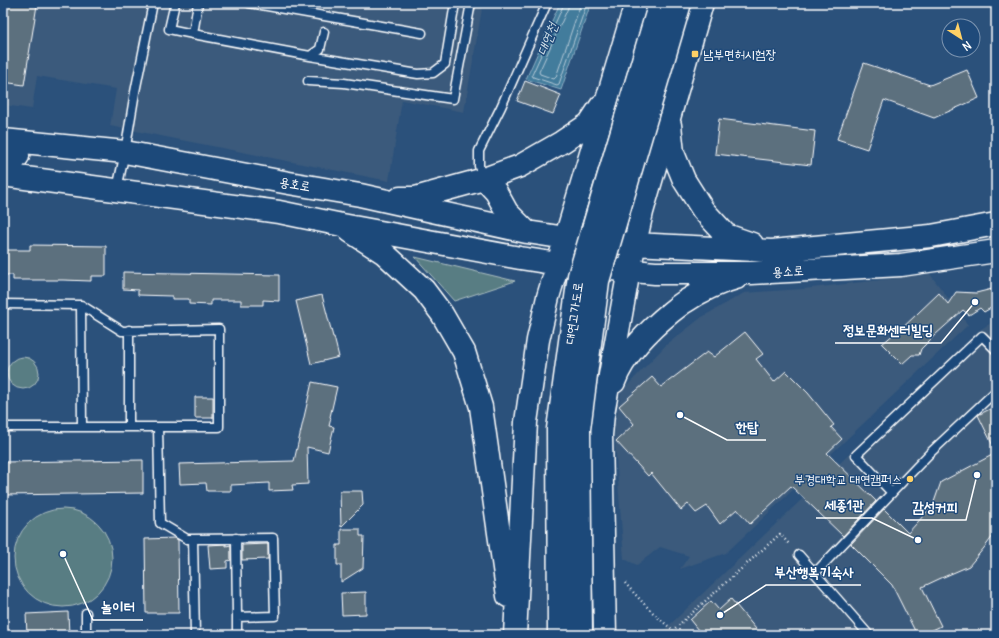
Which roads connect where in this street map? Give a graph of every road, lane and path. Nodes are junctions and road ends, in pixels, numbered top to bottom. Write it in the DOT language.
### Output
graph roads {
  1 [pos="153,3"];
  2 [pos="175,3"];
  3 [pos="198,3"];
  4 [pos="249,3"];
  5 [pos="455,3"];
  6 [pos="471,3"];
  7 [pos="547,3"];
  8 [pos="636,3"];
  9 [pos="660,3"];
  10 [pos="680,3"];
  11 [pos="702,3"];
  12 [pos="324,32"];
  13 [pos="422,33"];
  14 [pos="193,34"];
  15 [pos="310,56"];
  16 [pos="308,82"];
  17 [pos="608,95"];
  18 [pos="669,116"];
  19 [pos="3,141"];
  20 [pos="125,152"];
  21 [pos="3,161"];
  22 [pos="3,175"];
  23 [pos="484,179"];
  24 [pos="116,190"];
  25 [pos="360,195"];
  26 [pos="996,224"];
  27 [pos="342,225"];
  28 [pos="527,232"];
  29 [pos="576,239"];
  30 [pos="634,244"];
  31 [pos="772,251"];
  32 [pos="996,251"];
  33 [pos="568,265"];
  34 [pos="629,270"];
  35 [pos="751,273"];
  36 [pos="3,304"];
  37 [pos="81,305"];
  38 [pos="129,330"];
  39 [pos="996,350"];
  40 [pos="996,391"];
  41 [pos="603,414"];
  42 [pos="3,427"];
  43 [pos="82,427"];
  44 [pos="129,427"];
  45 [pos="158,427"];
  46 [pos="892,493"];
  47 [pos="236,538"];
  48 [pos="193,539"];
  49 [pos="799,555"];
  50 [pos="815,573"];
  51 [pos="620,578"];
  52 [pos="86,613"];
  53 [pos="237,618"];
  54 [pos="673,630"];
  55 [pos="86,635"];
  56 [pos="195,635"];
  57 [pos="237,635"];
  58 [pos="514,635"];
  59 [pos="559,635"];
  60 [pos="581,635"];
  61 [pos="606,635"];
  62 [pos="673,635"];
  63 [pos="869,635"];
  1 -- 20 [label="lane"];
  2 -- 14 [label="lane"];
  3 -- 14 [label="lane"];
  4 -- 13 [label="lane"];
  5 -- 15 [label="lane"];
  6 -- 16 [label="lane"];
  7 -- 23 [label="lane"];
  8 -- 17 [label="main road"];
  9 -- 59 [label="main road, 대연고가도로, bridge"];
  10 -- 60 [label="main road, 대연고가도로, bridge"];
  11 -- 18 [label="main road"];
  12 -- 15 [label="lane"];
  14 -- 15 [label="lane"];
  17 -- 23 [label="main road"];
  17 -- 29 [label="main road"];
  18 -- 30 [label="main road"];
  18 -- 31 [label="main road"];
  19 -- 20 [label="main road, 용호로"];
  19 -- 21 [label="main road"];
  20 -- 24 [label="lane"];
  20 -- 25 [label="main road, 용호로"];
  22 -- 24 [label="main road"];
  23 -- 25 [label="main road"];
  23 -- 28 [label="main road"];
  24 -- 27 [label="main road"];
  25 -- 28 [label="main road, 용호로"];
  26 -- 31 [label="main road, 용소로"];
  27 -- 33 [label="main road"];
  27 -- 58 [label="main road"];
  28 -- 29 [label="main road, 용호로"];
  29 -- 30 [label="main road, 용소로"];
  29 -- 33 [label="main road"];
  30 -- 31 [label="main road, 용소로"];
  30 -- 34 [label="main road"];
  32 -- 35 [label="main road, 용소로"];
  33 -- 34 [label="main road, 용소로"];
  33 -- 58 [label="main road"];
  34 -- 35 [label="main road, 용소로"];
  34 -- 41 [label="main road"];
  35 -- 41 [label="main road"];
  36 -- 37 [label="lane"];
  37 -- 38 [label="lane"];
  37 -- 43 [label="lane"];
  38 -- 44 [label="lane"];
  38 -- 45 [label="lane"];
  39 -- 46 [label="lane"];
  40 -- 46 [label="lane"];
  41 -- 61 [label="main road"];
  42 -- 43 [label="lane"];
  43 -- 44 [label="lane"];
  44 -- 45 [label="lane"];
  45 -- 48 [label="lane"];
  46 -- 50 [label="lane"];
  47 -- 48 [label="lane"];
  47 -- 53 [label="lane"];
  47 -- 53 [label="lane"];
  48 -- 56 [label="lane"];
  49 -- 50 [label="lane"];
  49 -- 54 [label="path"];
  50 -- 63 [label="lane"];
  51 -- 54 [label="path"];
  52 -- 55 [label="lane"];
  53 -- 57 [label="lane"];
  54 -- 62 [label="path"];
}
